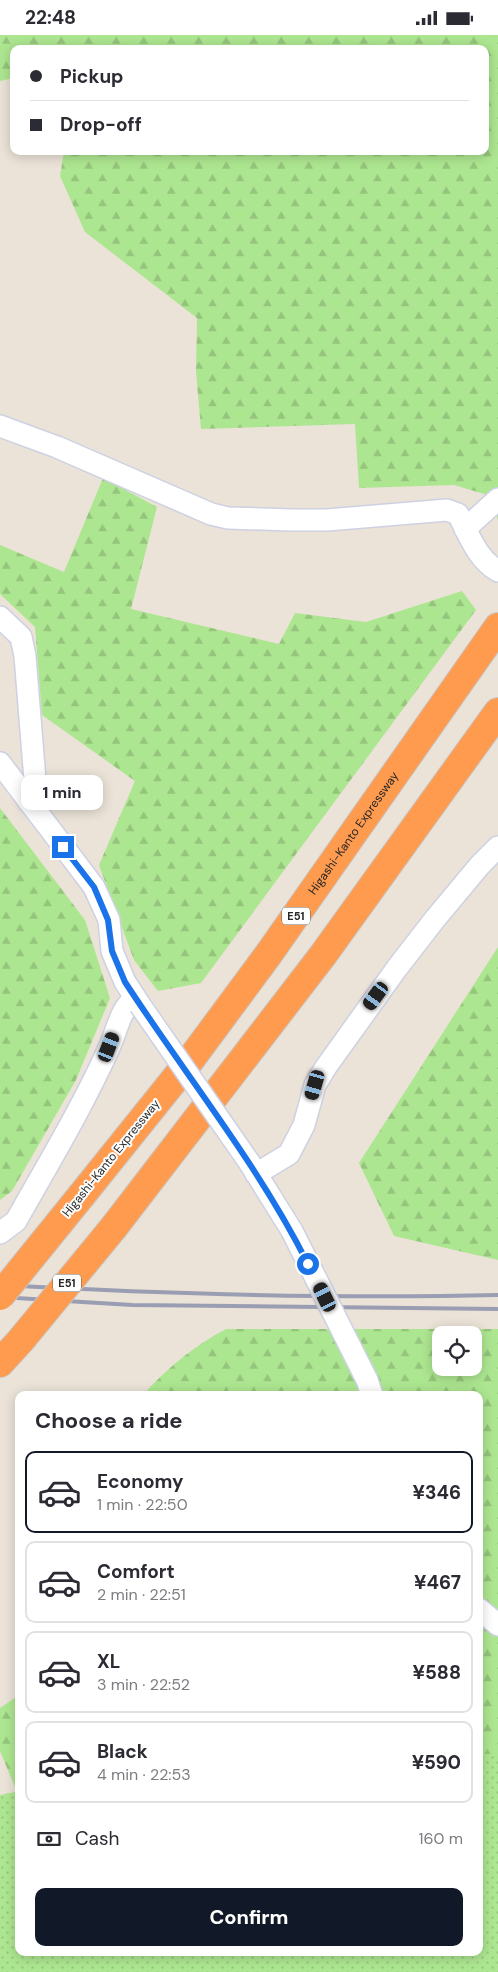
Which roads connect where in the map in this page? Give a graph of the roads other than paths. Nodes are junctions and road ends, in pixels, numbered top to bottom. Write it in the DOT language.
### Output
graph roads {
  1 [pos="0,425"];
  2 [pos="498,499"];
  3 [pos="465,529"];
  4 [pos="498,571"];
  5 [pos="0,617"];
  6 [pos="498,627"];
  7 [pos="498,712"];
  8 [pos="0,763"];
  9 [pos="29,802"];
  10 [pos="498,847"];
  11 [pos="138,1002"];
  12 [pos="252,1168"];
  13 [pos="0,1233"];
  14 [pos="0,1295"];
  15 [pos="0,1363"];
  16 [pos="369,1387"];
  17 [pos="483,1612"];
  18 [pos="498,1625"];
  1 -- 3 [label="street"];
  2 -- 3 [label="street"];
  3 -- 4 [label="street"];
  5 -- 9 [label="street"];
  6 -- 14 [label="highway, Higashi-Kanto Expressway / E51, bridge"];
  7 -- 15 [label="highway, E51, bridge"];
  8 -- 9 [label="street"];
  9 -- 11 [label="street"];
  10 -- 12 [label="street"];
  11 -- 12 [label="street, bridge"];
  11 -- 13 [label="street"];
  12 -- 16 [label="street, bridge"];
  17 -- 18 [label="street"];
}
